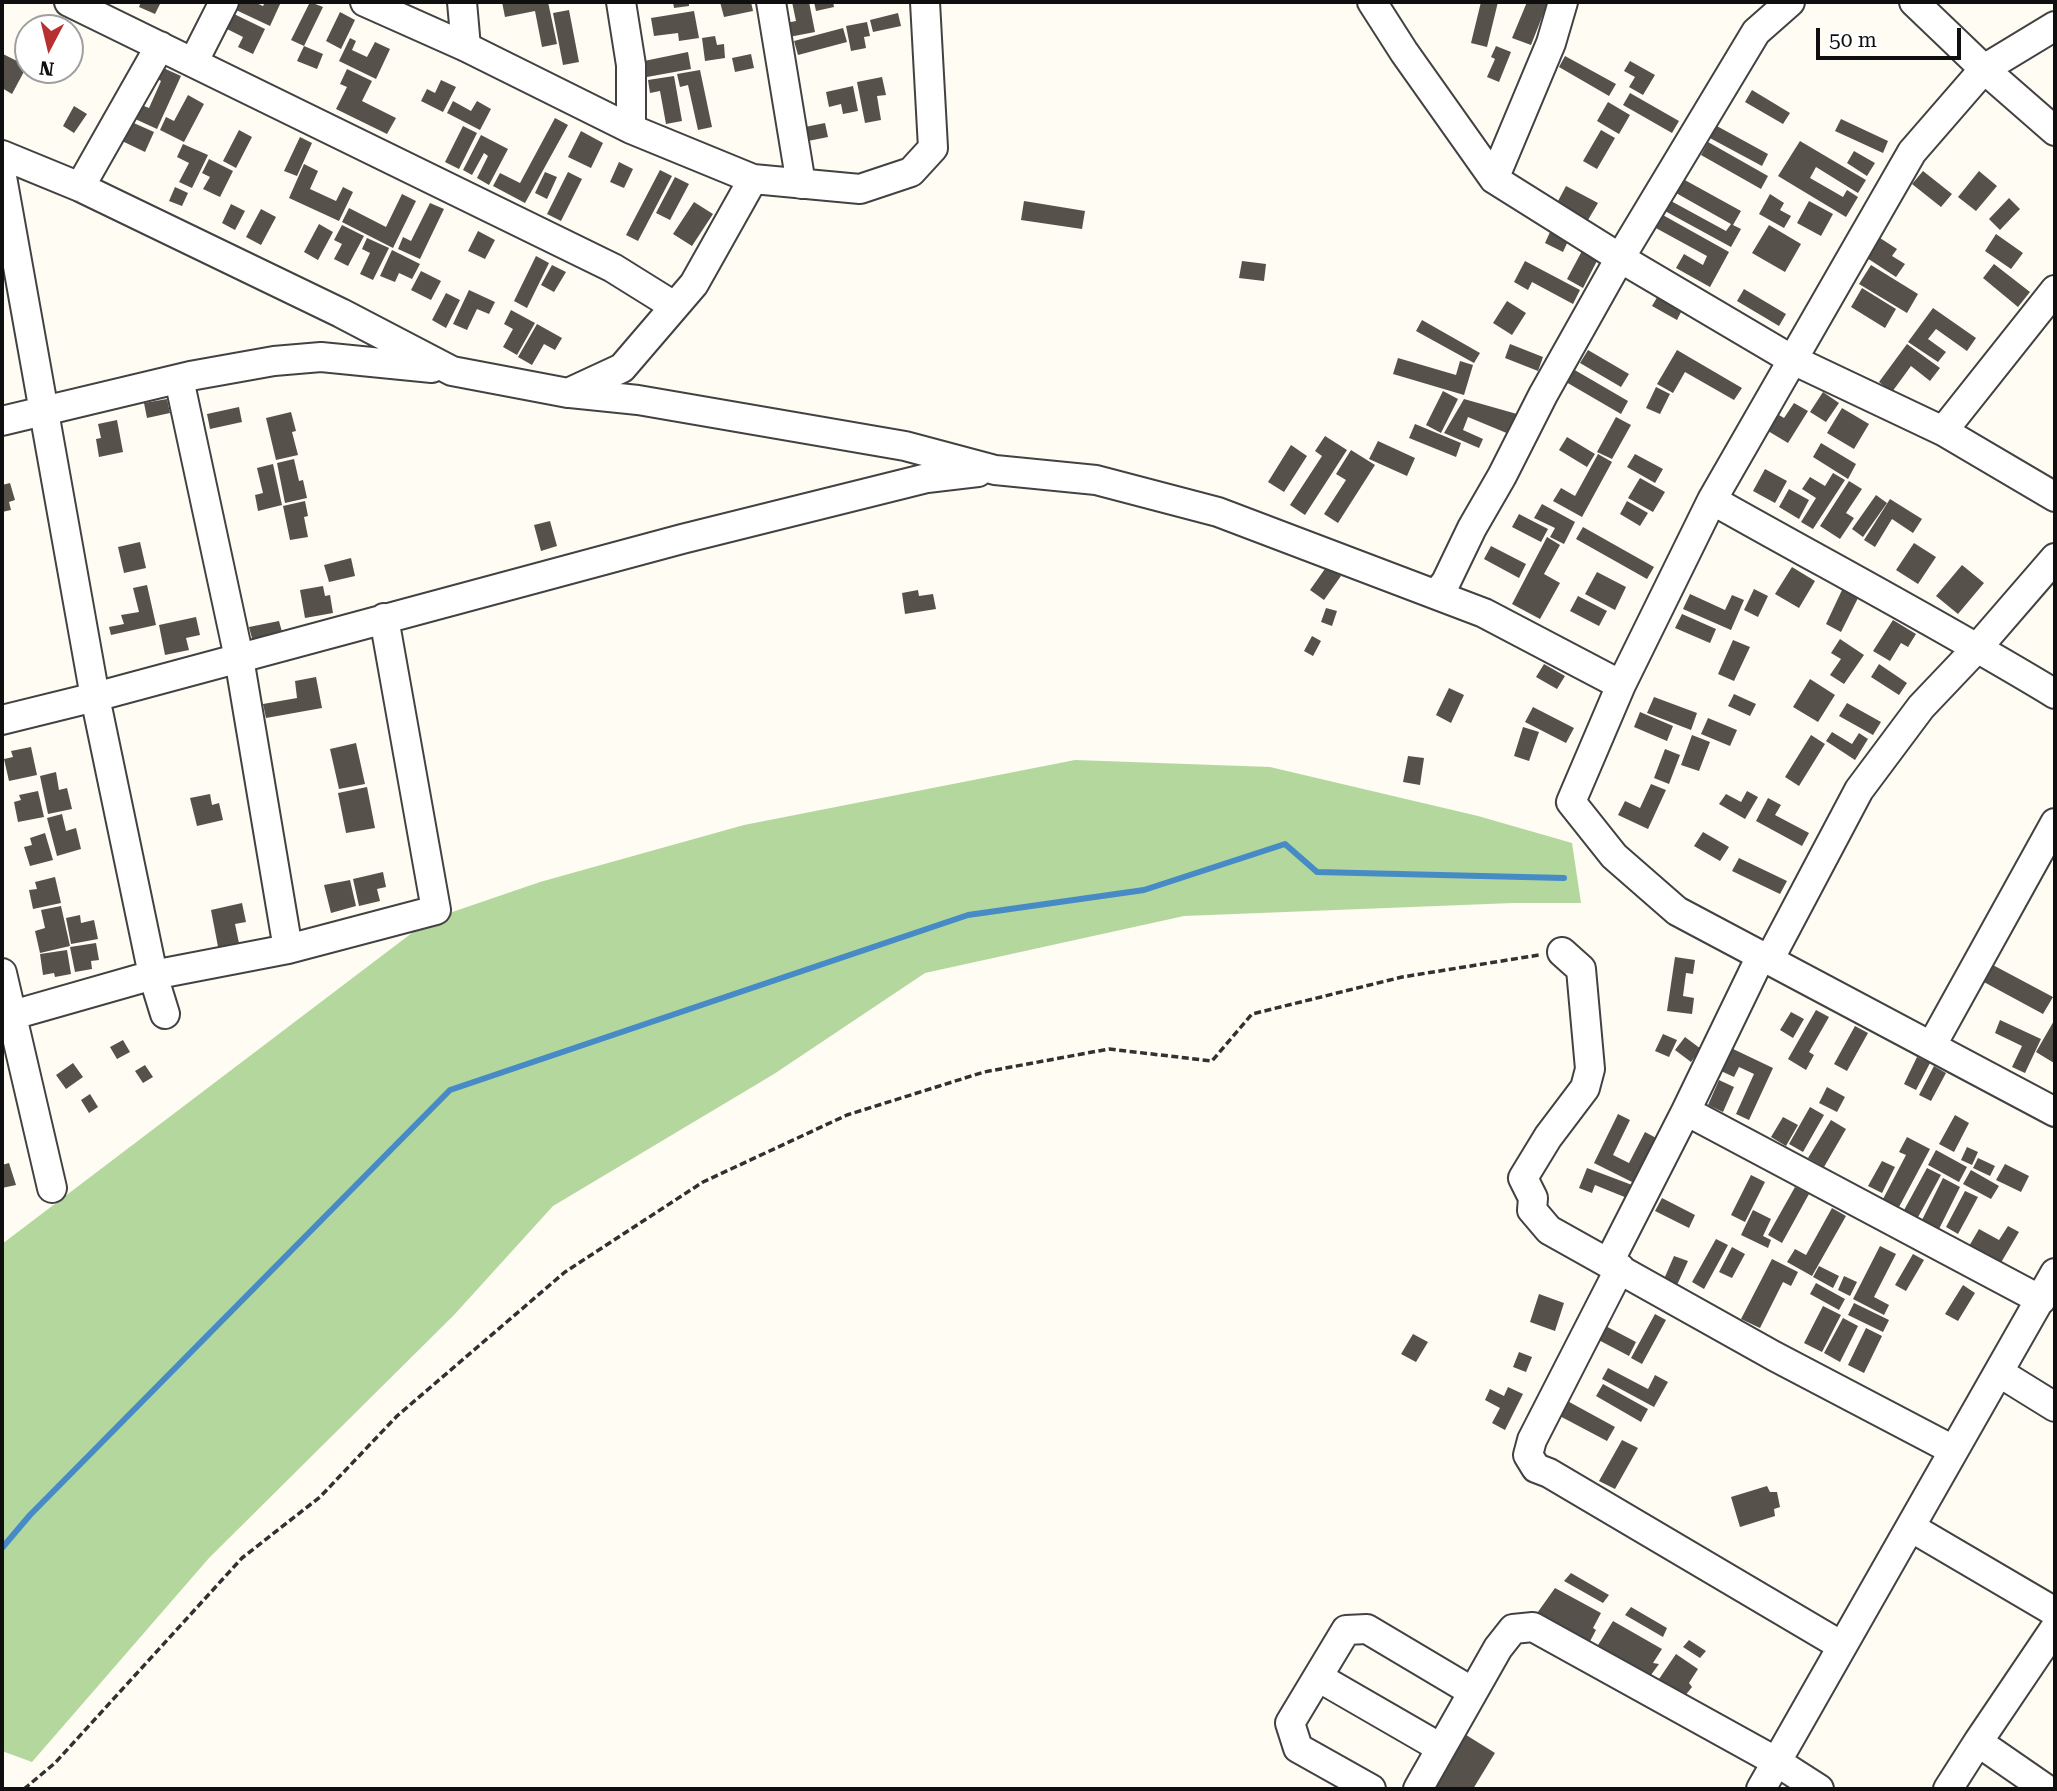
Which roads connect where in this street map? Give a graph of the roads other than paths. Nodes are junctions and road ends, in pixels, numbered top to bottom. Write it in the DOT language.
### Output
graph roads {
  1 [pos="69,2"];
  2 [pos="224,2"];
  3 [pos="365,2"];
  4 [pos="462,2"];
  5 [pos="621,2"];
  6 [pos="772,2"];
  7 [pos="925,2"];
  8 [pos="1372,2"];
  9 [pos="1563,2"];
  10 [pos="1790,2"];
  11 [pos="1914,2"];
  12 [pos="2055,26"];
  13 [pos="160,46"];
  14 [pos="466,47"];
  15 [pos="194,61"];
  16 [pos="1984,69"];
  17 [pos="631,129"];
  18 [pos="2055,131"];
  19 [pos="2,155"];
  20 [pos="2,177"];
  21 [pos="753,179"];
  22 [pos="1494,179"];
  23 [pos="801,184"];
  24 [pos="80,187"];
  25 [pos="1620,258"];
  26 [pos="2055,290"];
  27 [pos="674,306"];
  28 [pos="1791,359"];
  29 [pos="452,371"];
  30 [pos="179,379"];
  31 [pos="568,393"];
  32 [pos="43,412"];
  33 [pos="2,421"];
  34 [pos="1942,431"];
  35 [pos="995,470"];
  36 [pos="2055,497"];
  37 [pos="1712,500"];
  38 [pos="2055,558"];
  39 [pos="1437,593"];
  40 [pos="384,618"];
  41 [pos="1978,647"];
  42 [pos="239,658"];
  43 [pos="1621,685"];
  44 [pos="2055,694"];
  45 [pos="95,697"];
  46 [pos="2,720"];
  47 [pos="2055,823"];
  48 [pos="288,949"];
  49 [pos="1562,952"];
  50 [pos="1765,958"];
  51 [pos="2,973"];
  52 [pos="153,975"];
  53 [pos="165,1014"];
  54 [pos="7,1017"];
  55 [pos="1931,1045"];
  56 [pos="1686,1111"];
  57 [pos="2055,1112"];
  58 [pos="52,1188"];
  59 [pos="1614,1265"];
  60 [pos="2055,1273"];
  61 [pos="2040,1300"];
  62 [pos="2000,1373"];
  63 [pos="2055,1406"];
  64 [pos="1953,1450"];
  65 [pos="1912,1528"];
  66 [pos="2055,1612"];
  67 [pos="2055,1628"];
  68 [pos="1842,1646"];
  69 [pos="1318,1677"];
  70 [pos="1473,1692"];
  71 [pos="1978,1742"];
  72 [pos="1441,1748"];
  73 [pos="1776,1762"];
  74 [pos="1371,1789"];
  75 [pos="1418,1789"];
  76 [pos="1761,1789"];
  77 [pos="1819,1789"];
  78 [pos="1948,1789"];
  79 [pos="2046,1789"];
  1 -- 13 [label="street"];
  2 -- 15 [label="street"];
  3 -- 14 [label="street"];
  4 -- 14 [label="street"];
  5 -- 17 [label="street"];
  6 -- 23 [label="street"];
  7 -- 23 [label="street"];
  8 -- 22 [label="street"];
  9 -- 22 [label="street"];
  10 -- 25 [label="street"];
  11 -- 16 [label="street"];
  12 -- 16 [label="street"];
  13 -- 15 [label="street"];
  13 -- 24 [label="street"];
  14 -- 17 [label="street"];
  15 -- 27 [label="street"];
  16 -- 18 [label="street"];
  16 -- 28 [label="street"];
  17 -- 21 [label="street"];
  19 -- 24 [label="street"];
  20 -- 32 [label="street"];
  21 -- 23 [label="street"];
  21 -- 27 [label="street"];
  22 -- 25 [label="street"];
  24 -- 29 [label="street"];
  25 -- 28 [label="street"];
  25 -- 39 [label="street"];
  26 -- 34 [label="street"];
  27 -- 31 [label="street"];
  28 -- 34 [label="street"];
  28 -- 37 [label="street"];
  29 -- 30 [label="street"];
  29 -- 31 [label="street"];
  30 -- 32 [label="street"];
  30 -- 42 [label="street"];
  31 -- 35 [label="street"];
  32 -- 33 [label="street"];
  32 -- 45 [label="street"];
  34 -- 36 [label="street"];
  35 -- 39 [label="street"];
  35 -- 40 [label="street"];
  37 -- 41 [label="street"];
  37 -- 43 [label="street"];
  38 -- 41 [label="street"];
  39 -- 43 [label="street"];
  40 -- 42 [label="street"];
  40 -- 48 [label="street"];
  41 -- 44 [label="street"];
  41 -- 50 [label="street"];
  42 -- 45 [label="street"];
  42 -- 48 [label="street"];
  43 -- 50 [label="street"];
  45 -- 46 [label="street"];
  45 -- 52 [label="street"];
  47 -- 55 [label="street"];
  48 -- 52 [label="street"];
  49 -- 59 [label="street"];
  50 -- 55 [label="street"];
  50 -- 56 [label="street"];
  51 -- 54 [label="street"];
  52 -- 53 [label="street"];
  52 -- 54 [label="street"];
  54 -- 58 [label="street"];
  55 -- 57 [label="street"];
  56 -- 59 [label="street"];
  56 -- 61 [label="street"];
  59 -- 64 [label="street"];
  59 -- 68 [label="street"];
  60 -- 61 [label="street"];
  61 -- 62 [label="street"];
  62 -- 63 [label="street"];
  62 -- 64 [label="street"];
  64 -- 65 [label="street"];
  65 -- 66 [label="street"];
  65 -- 68 [label="street"];
  67 -- 71 [label="street"];
  68 -- 73 [label="street"];
  69 -- 70 [label="street"];
  69 -- 72 [label="street"];
  69 -- 74 [label="street"];
  70 -- 72 [label="street"];
  70 -- 73 [label="street"];
  71 -- 78 [label="street"];
  71 -- 79 [label="street"];
  72 -- 75 [label="street"];
  73 -- 76 [label="street"];
  73 -- 77 [label="street"];
}
